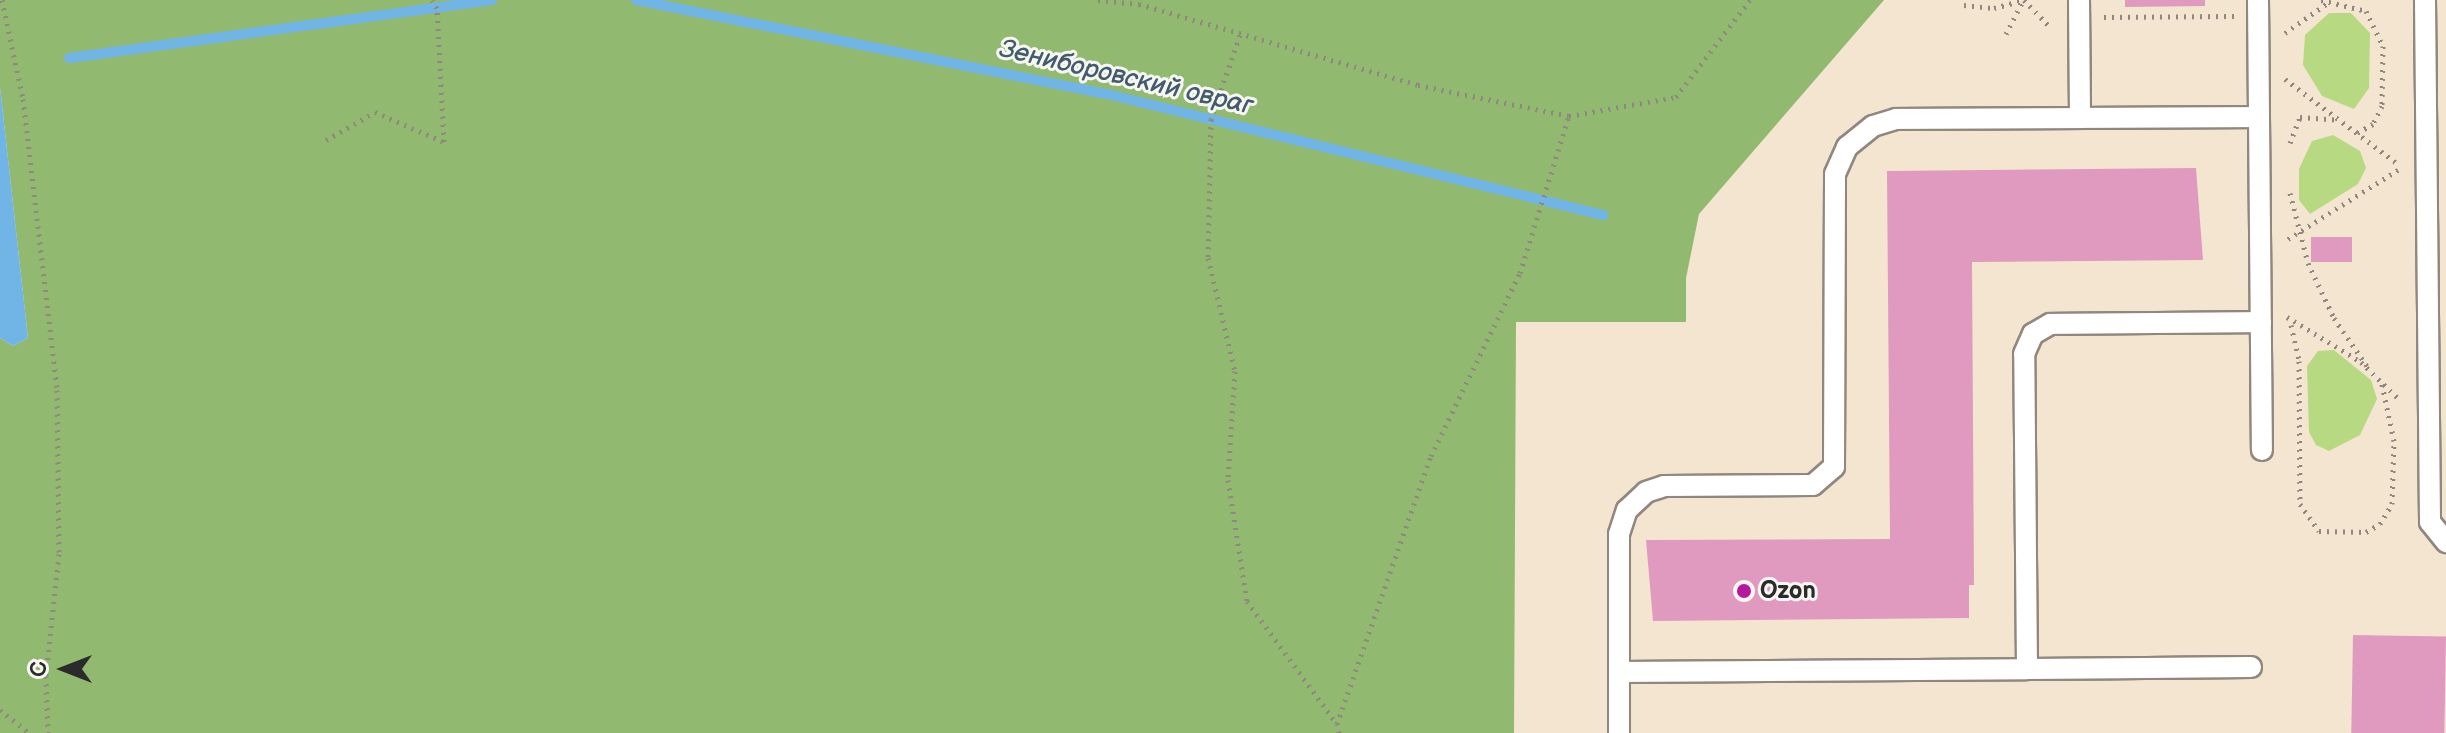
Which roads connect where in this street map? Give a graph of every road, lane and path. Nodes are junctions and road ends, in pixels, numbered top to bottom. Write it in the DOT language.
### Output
graph roads {
  1 [pos="2,0"];
  2 [pos="432,0"];
  3 [pos="1098,0"];
  4 [pos="1750,0"];
  5 [pos="2023,0"];
  6 [pos="2321,0"];
  7 [pos="2425,0"];
  8 [pos="2331,1"];
  9 [pos="1964,5"];
  10 [pos="2258,8"];
  11 [pos="2079,9"];
  12 [pos="2006,34"];
  13 [pos="1240,35"];
  14 [pos="2259,56"];
  15 [pos="1569,116"];
  16 [pos="2259,117"];
  17 [pos="2080,118"];
  18 [pos="2339,120"];
  19 [pos="2357,133"];
  20 [pos="326,140"];
  21 [pos="2289,150"];
  22 [pos="2290,185"];
  23 [pos="2297,233"];
  24 [pos="2260,256"];
  25 [pos="2261,314"];
  26 [pos="2289,317"];
  27 [pos="2369,369"];
  28 [pos="2381,380"];
  29 [pos="2429,435"];
  30 [pos="2262,450"];
  31 [pos="2446,542"];
  32 [pos="2251,667"];
  33 [pos="2027,669"];
  34 [pos="1620,672"];
  35 [pos="0,710"];
  36 [pos="1337,724"];
  37 [pos="1620,731"];
  38 [pos="29,733"];
  39 [pos="48,733"];
  40 [pos="1339,733"];
  1 -- 39 [label="path"];
  2 -- 20 [label="path"];
  3 -- 13 [label="path"];
  4 -- 15 [label="path"];
  5 -- 9 [label="path"];
  5 -- 12 [label="path"];
  6 -- 8 [label="path"];
  7 -- 29 [label="lane"];
  8 -- 14 [label="path"];
  8 -- 19 [label="path"];
  10 -- 11 [label="path"];
  10 -- 14 [label="lane"];
  11 -- 17 [label="lane"];
  13 -- 15 [label="path"];
  13 -- 36 [label="path"];
  14 -- 16 [label="lane"];
  14 -- 18 [label="path"];
  15 -- 36 [label="path"];
  16 -- 17 [label="lane"];
  16 -- 24 [label="lane"];
  17 -- 34 [label="lane"];
  18 -- 19 [label="path"];
  18 -- 21 [label="path"];
  19 -- 23 [label="path"];
  22 -- 23 [label="path"];
  23 -- 24 [label="path"];
  23 -- 27 [label="path"];
  24 -- 25 [label="lane"];
  25 -- 26 [label="path"];
  25 -- 30 [label="lane"];
  25 -- 33 [label="lane"];
  26 -- 27 [label="path"];
  26 -- 28 [label="path"];
  27 -- 28 [label="path"];
  28 -- 29 [label="path"];
  29 -- 31 [label="lane"];
  32 -- 33 [label="lane"];
  33 -- 34 [label="lane"];
  34 -- 37 [label="lane"];
  35 -- 38 [label="path"];
  36 -- 40 [label="path"];
}
